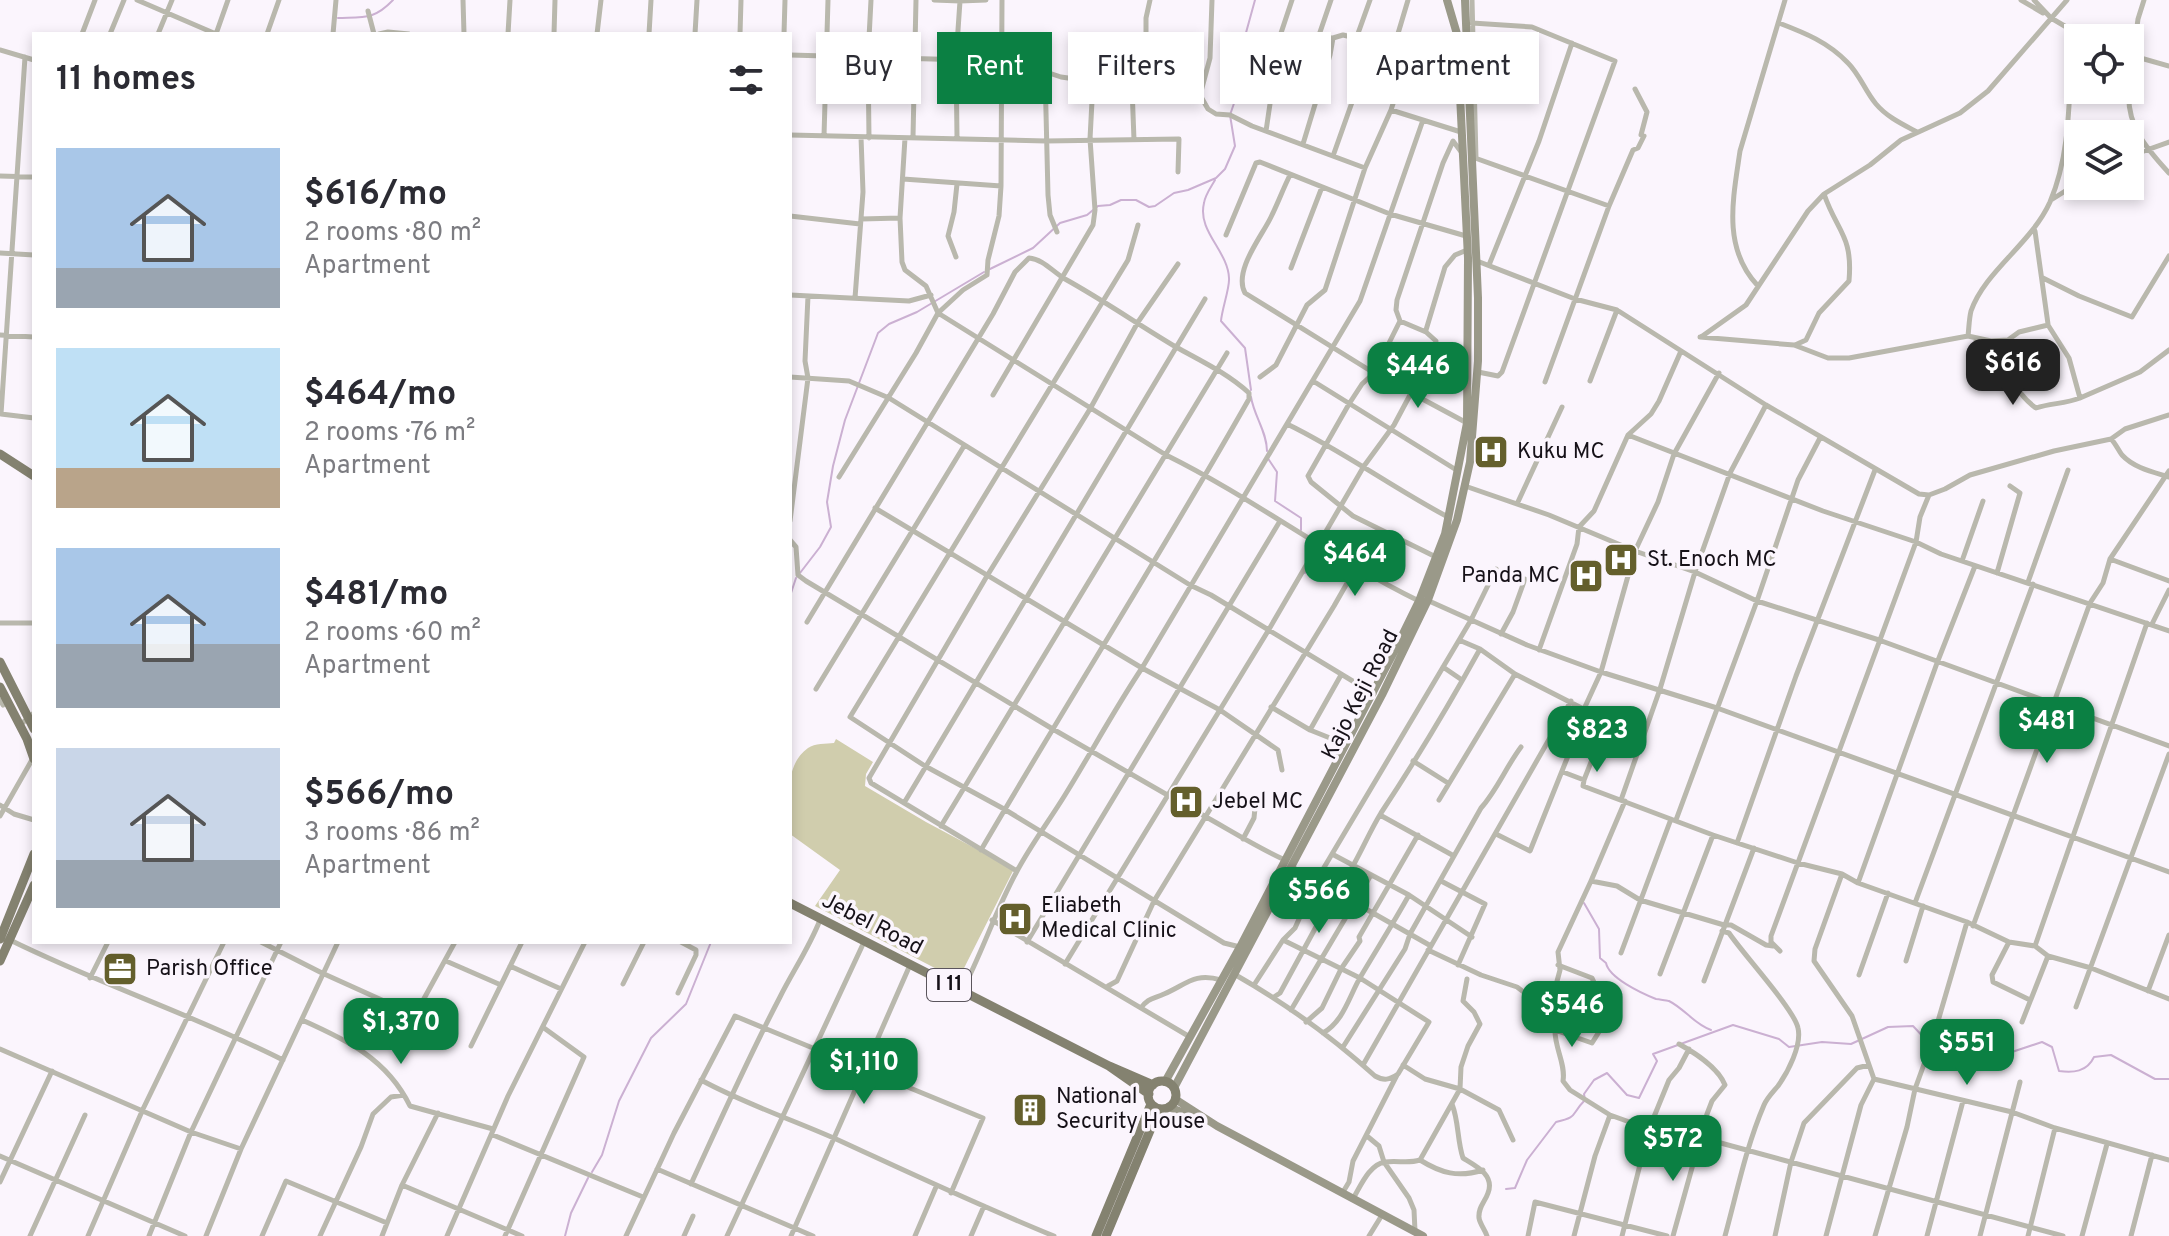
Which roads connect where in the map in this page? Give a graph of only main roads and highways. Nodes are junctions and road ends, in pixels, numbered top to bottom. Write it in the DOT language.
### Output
graph roads {
  1 [pos="1465,0"];
  2 [pos="1445,1"];
  3 [pos="1470,156"];
  4 [pos="1473,388"];
  5 [pos="0,454"];
  6 [pos="32,475"];
  7 [pos="1423,601"];
  8 [pos="0,662"];
  9 [pos="0,687"];
  10 [pos="1377,694"];
  11 [pos="3,704"];
  12 [pos="32,715"];
  13 [pos="32,753"];
  14 [pos="32,859"];
  15 [pos="1288,864"];
  16 [pos="32,889"];
  17 [pos="792,904"];
  18 [pos="4,938"];
  19 [pos="0,961"];
  20 [pos="1162,1096"];
  21 [pos="1419,1234"];
  22 [pos="1096,1236"];
  23 [pos="1106,1236"];
  1 -- 3 [label="main road, Kajo Keji Road"];
  2 -- 3 [label="main road, Kajo Keji Road"];
  3 -- 4 [label="main road, Kajo Keji Road"];
  3 -- 4 [label="main road, Kajo Keji Road"];
  4 -- 7 [label="main road, Kajo Keji Road"];
  4 -- 7 [label="main road, Kajo Keji Road"];
  5 -- 6 [label="main road"];
  7 -- 10 [label="main road, Kajo Keji Road"];
  8 -- 12 [label="main road"];
  9 -- 11 [label="main road"];
  10 -- 15 [label="main road, Kajo Keji Road"];
  10 -- 15 [label="main road, Kajo Keji Road"];
  11 -- 13 [label="main road"];
  14 -- 18 [label="main road"];
  15 -- 20 [label="main road, Kajo Keji Road"];
  15 -- 20 [label="main road, Kajo Keji Road"];
  16 -- 18 [label="main road"];
  17 -- 20 [label="main road, Jebel Road / I 11"];
  18 -- 19 [label="main road"];
  20 -- 21 [label="main road, Jebel Road"];
  20 -- 22 [label="main road"];
  20 -- 23 [label="main road"];
}
